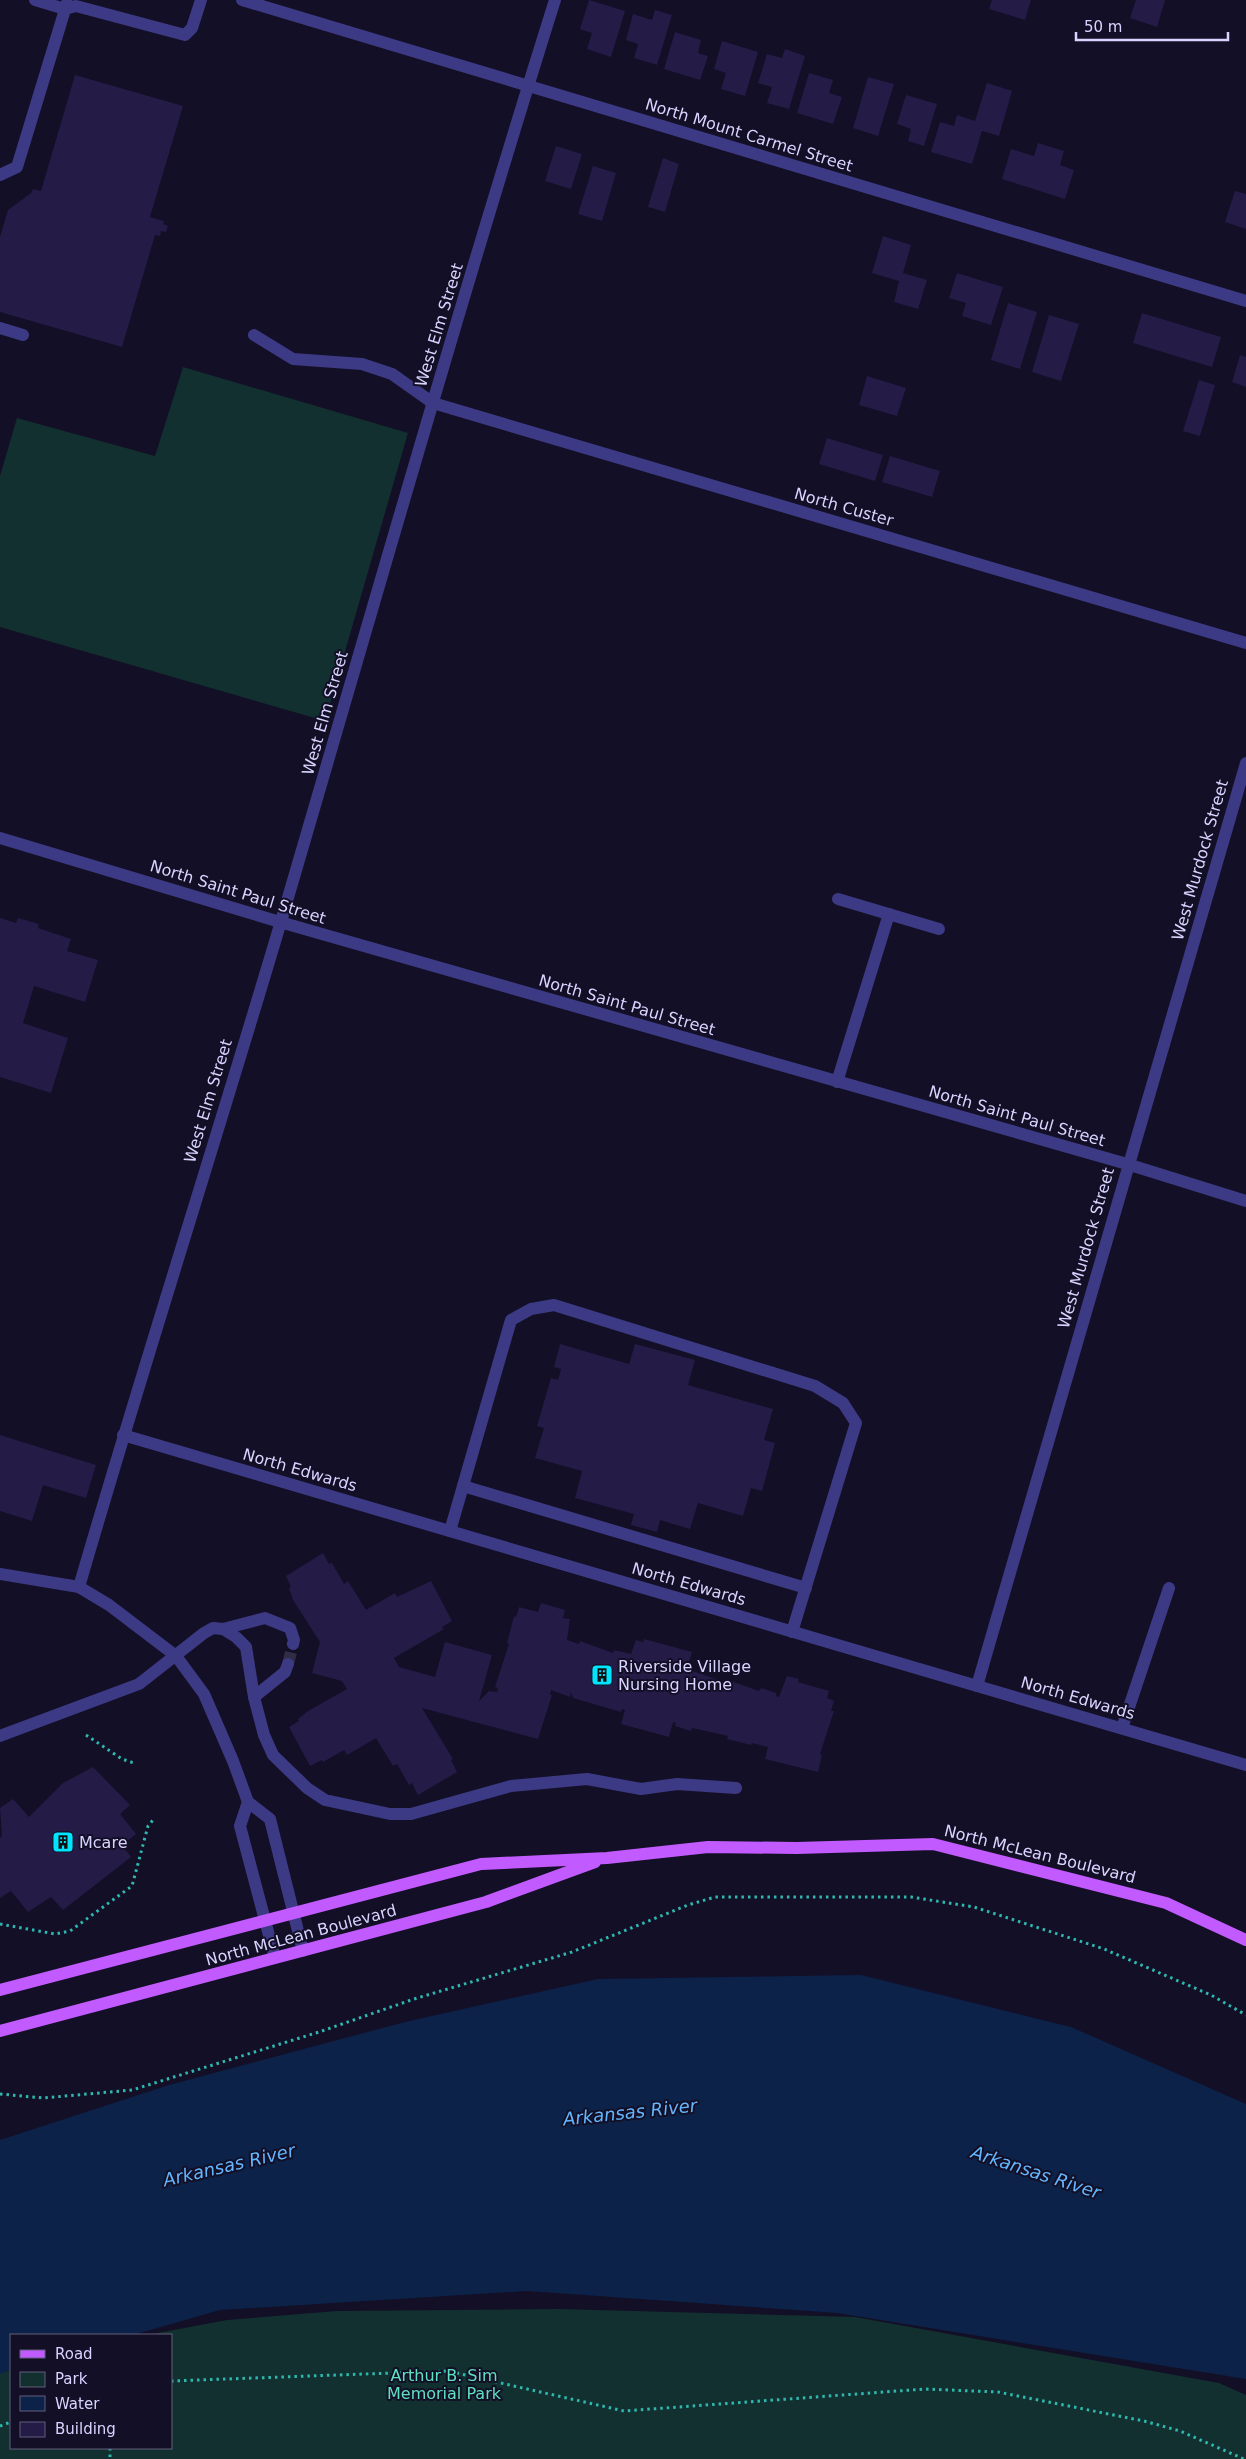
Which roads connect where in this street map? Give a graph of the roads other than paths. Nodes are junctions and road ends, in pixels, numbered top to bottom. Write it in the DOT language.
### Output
graph roads {
  1 [pos="35,0"];
  2 [pos="201,0"];
  3 [pos="242,0"];
  4 [pos="555,0"];
  5 [pos="66,5"];
  6 [pos="528,86"];
  7 [pos="0,175"];
  8 [pos="1246,301"];
  9 [pos="0,328"];
  10 [pos="23,335"];
  11 [pos="254,335"];
  12 [pos="433,403"];
  13 [pos="1246,643"];
  14 [pos="1246,763"];
  15 [pos="0,838"];
  16 [pos="838,899"];
  17 [pos="889,914"];
  18 [pos="280,922"];
  19 [pos="939,929"];
  20 [pos="838,1082"];
  21 [pos="1127,1164"];
  22 [pos="1246,1201"];
  23 [pos="123,1435"];
  24 [pos="463,1486"];
  25 [pos="450,1531"];
  26 [pos="0,1574"];
  27 [pos="79,1587"];
  28 [pos="806,1588"];
  29 [pos="1170,1588"];
  30 [pos="223,1629"];
  31 [pos="792,1632"];
  32 [pos="293,1644"];
  33 [pos="176,1656"];
  34 [pos="288,1664"];
  35 [pos="977,1686"];
  36 [pos="254,1697"];
  37 [pos="1122,1728"];
  38 [pos="0,1736"];
  39 [pos="1246,1764"];
  40 [pos="736,1788"];
  41 [pos="248,1802"];
  42 [pos="607,1858"];
  43 [pos="294,1912"];
  44 [pos="265,1919"];
  45 [pos="1246,1940"];
  46 [pos="303,1951"];
  47 [pos="276,1958"];
  48 [pos="0,1990"];
  49 [pos="0,2031"];
  1 -- 5 [label="street"];
  2 -- 5 [label="street"];
  3 -- 6 [label="street, North Mount Carmel Street"];
  4 -- 6 [label="street, West Elm Street"];
  5 -- 7 [label="street"];
  6 -- 8 [label="street, North Mount Carmel Street"];
  6 -- 12 [label="street, West Elm Street"];
  9 -- 10 [label="street"];
  11 -- 12 [label="street, North Custer"];
  12 -- 13 [label="street, North Custer"];
  12 -- 18 [label="street, West Elm Street"];
  14 -- 21 [label="street, West Murdock Street"];
  15 -- 18 [label="street, North Saint Paul Street"];
  16 -- 17 [label="street"];
  17 -- 19 [label="street"];
  17 -- 20 [label="street"];
  18 -- 20 [label="street, North Saint Paul Street"];
  18 -- 23 [label="street, West Elm Street"];
  20 -- 21 [label="street, North Saint Paul Street"];
  21 -- 22 [label="street, North Saint Paul Street"];
  21 -- 35 [label="street, West Murdock Street"];
  23 -- 25 [label="street, North Edwards"];
  23 -- 27 [label="street, West Elm Street"];
  24 -- 25 [label="street"];
  24 -- 28 [label="street"];
  24 -- 28 [label="street"];
  25 -- 31 [label="street, North Edwards"];
  26 -- 27 [label="street"];
  27 -- 33 [label="street"];
  28 -- 31 [label="street"];
  29 -- 37 [label="street"];
  30 -- 32 [label="street"];
  30 -- 33 [label="street"];
  30 -- 36 [label="street"];
  31 -- 35 [label="street, North Edwards"];
  33 -- 38 [label="street"];
  33 -- 41 [label="street"];
  34 -- 36 [label="street"];
  35 -- 37 [label="street, North Edwards"];
  36 -- 40 [label="street"];
  37 -- 39 [label="street, North Edwards"];
  41 -- 43 [label="street"];
  41 -- 44 [label="street"];
  42 -- 43 [label="main road, North McLean Boulevard"];
  42 -- 45 [label="main road, North McLean Boulevard"];
  42 -- 46 [label="main road, North McLean Boulevard"];
  43 -- 44 [label="main road, North McLean Boulevard"];
  43 -- 46 [label="street"];
  44 -- 47 [label="street"];
  44 -- 48 [label="main road, North McLean Boulevard"];
  46 -- 47 [label="main road, North McLean Boulevard"];
  47 -- 49 [label="main road, North McLean Boulevard"];
}
